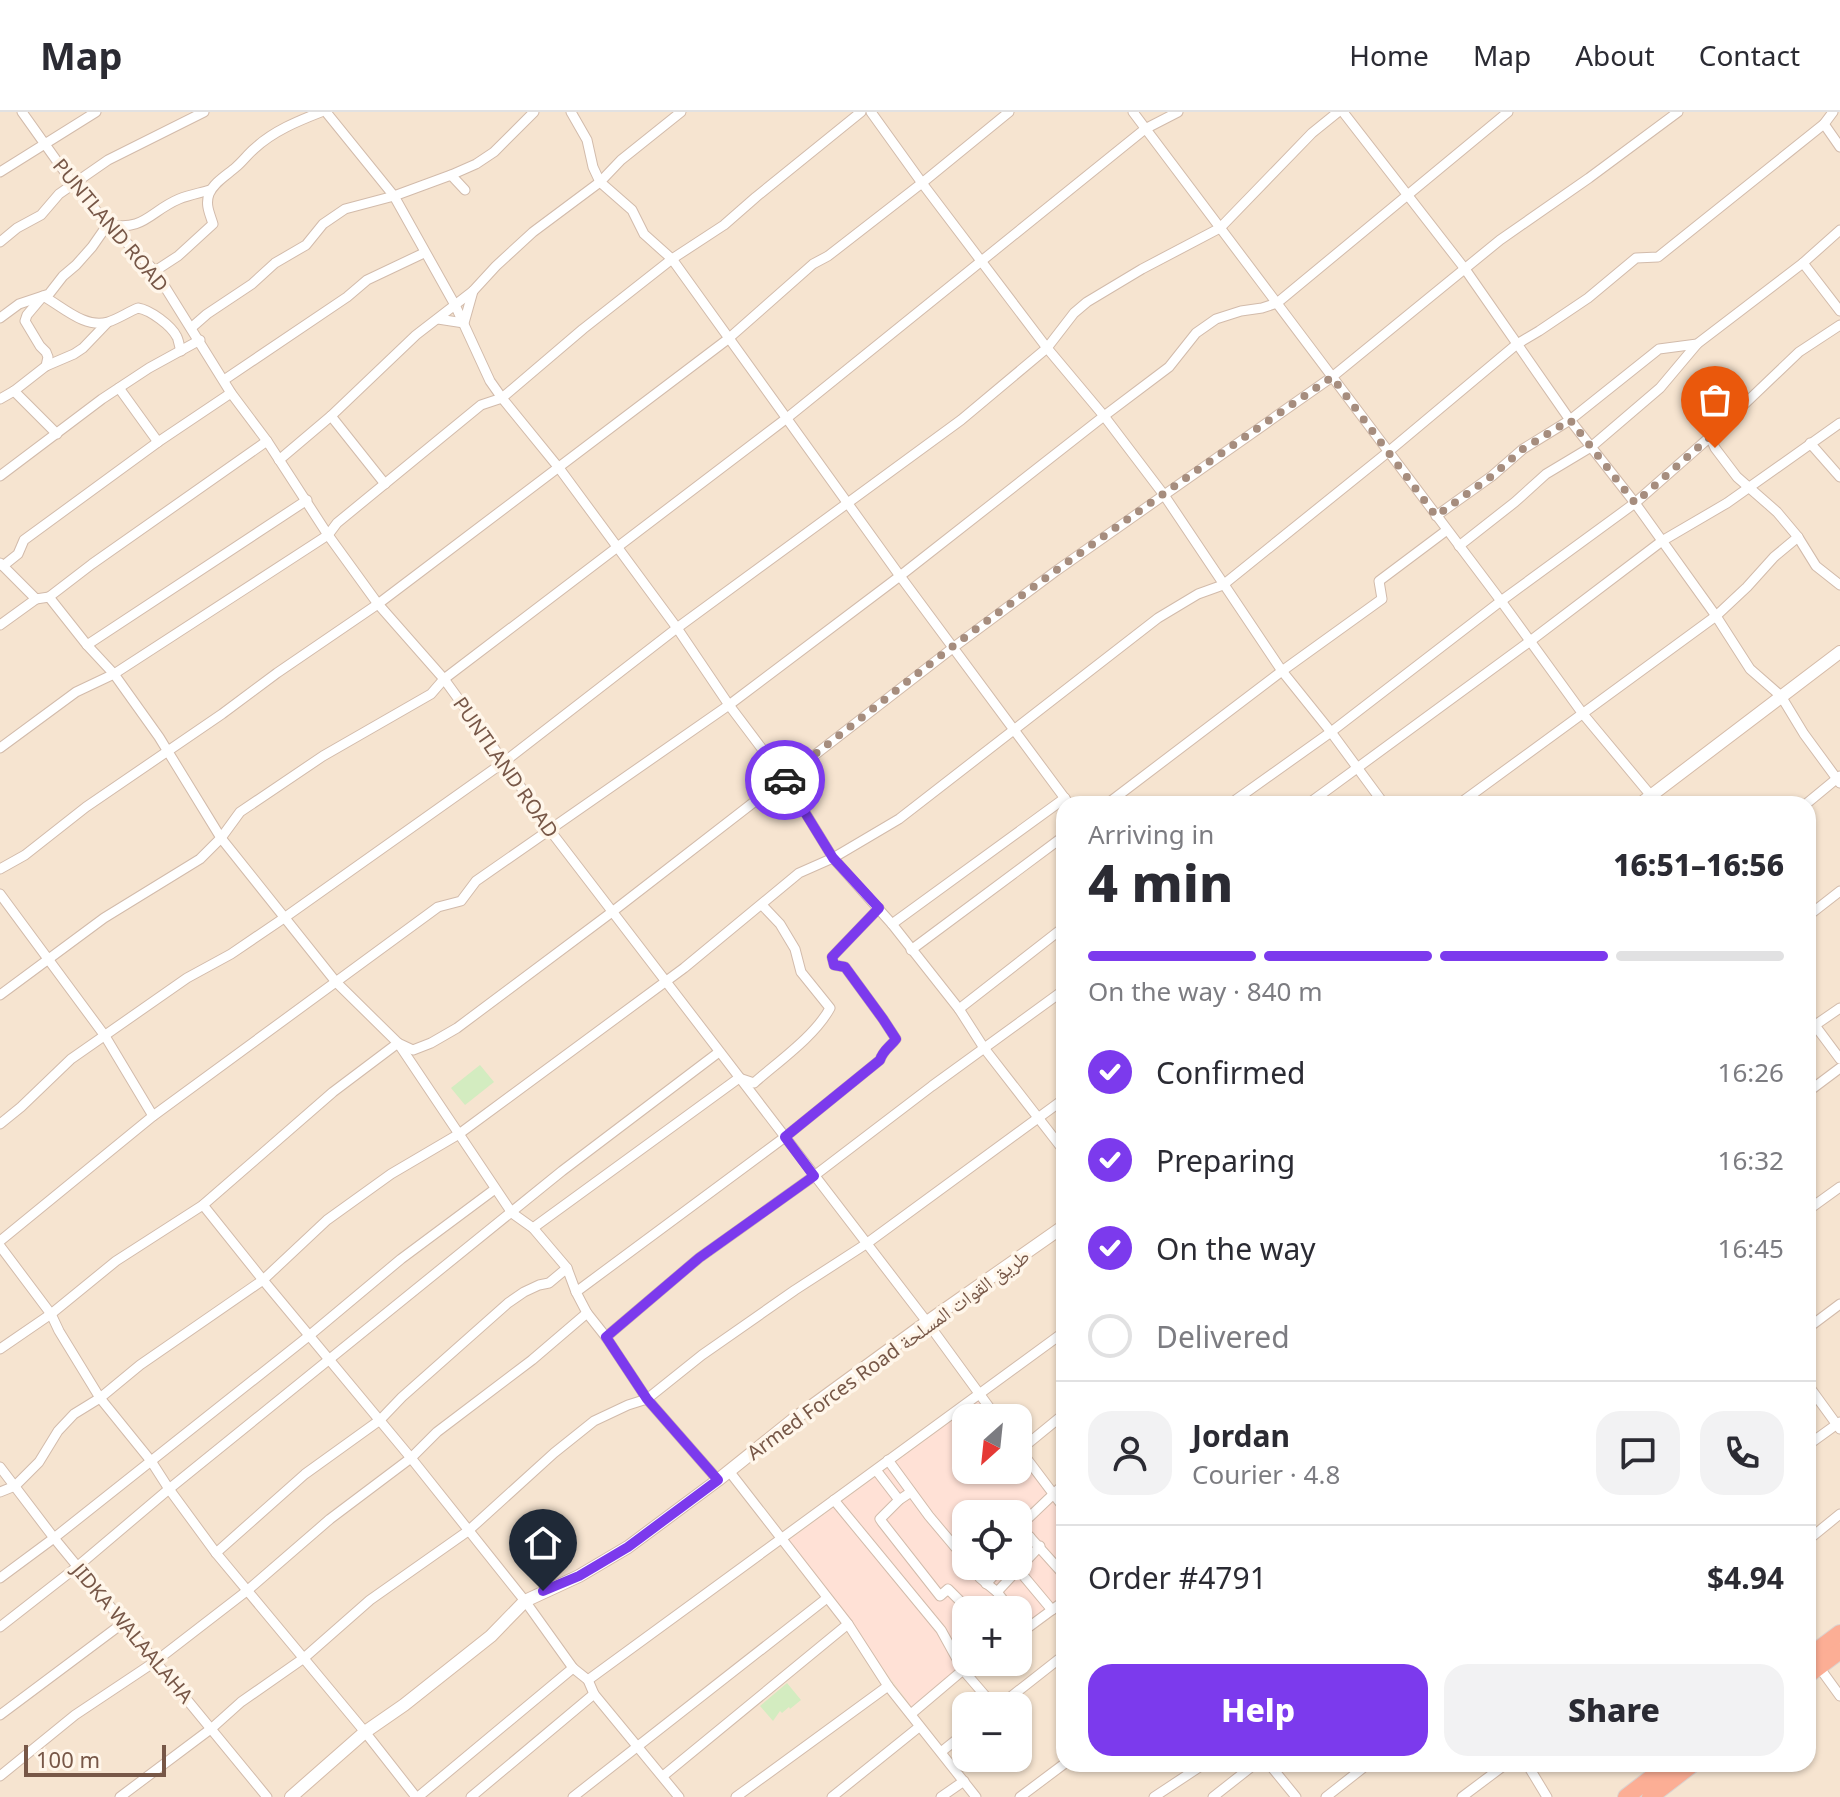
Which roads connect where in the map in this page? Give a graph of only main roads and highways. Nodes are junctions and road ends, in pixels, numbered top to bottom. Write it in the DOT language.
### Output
graph roads {
  1 [pos="1840,1633"];
  2 [pos="1840,1651"];
  3 [pos="1816,1662"];
  4 [pos="1816,1665"];
  5 [pos="1659,1772"];
  6 [pos="1683,1772"];
  7 [pos="1626,1797"];
  8 [pos="1650,1797"];
  1 -- 3 [label="highway"];
  2 -- 4 [label="highway"];
  5 -- 7 [label="highway"];
  6 -- 8 [label="highway"];
}
